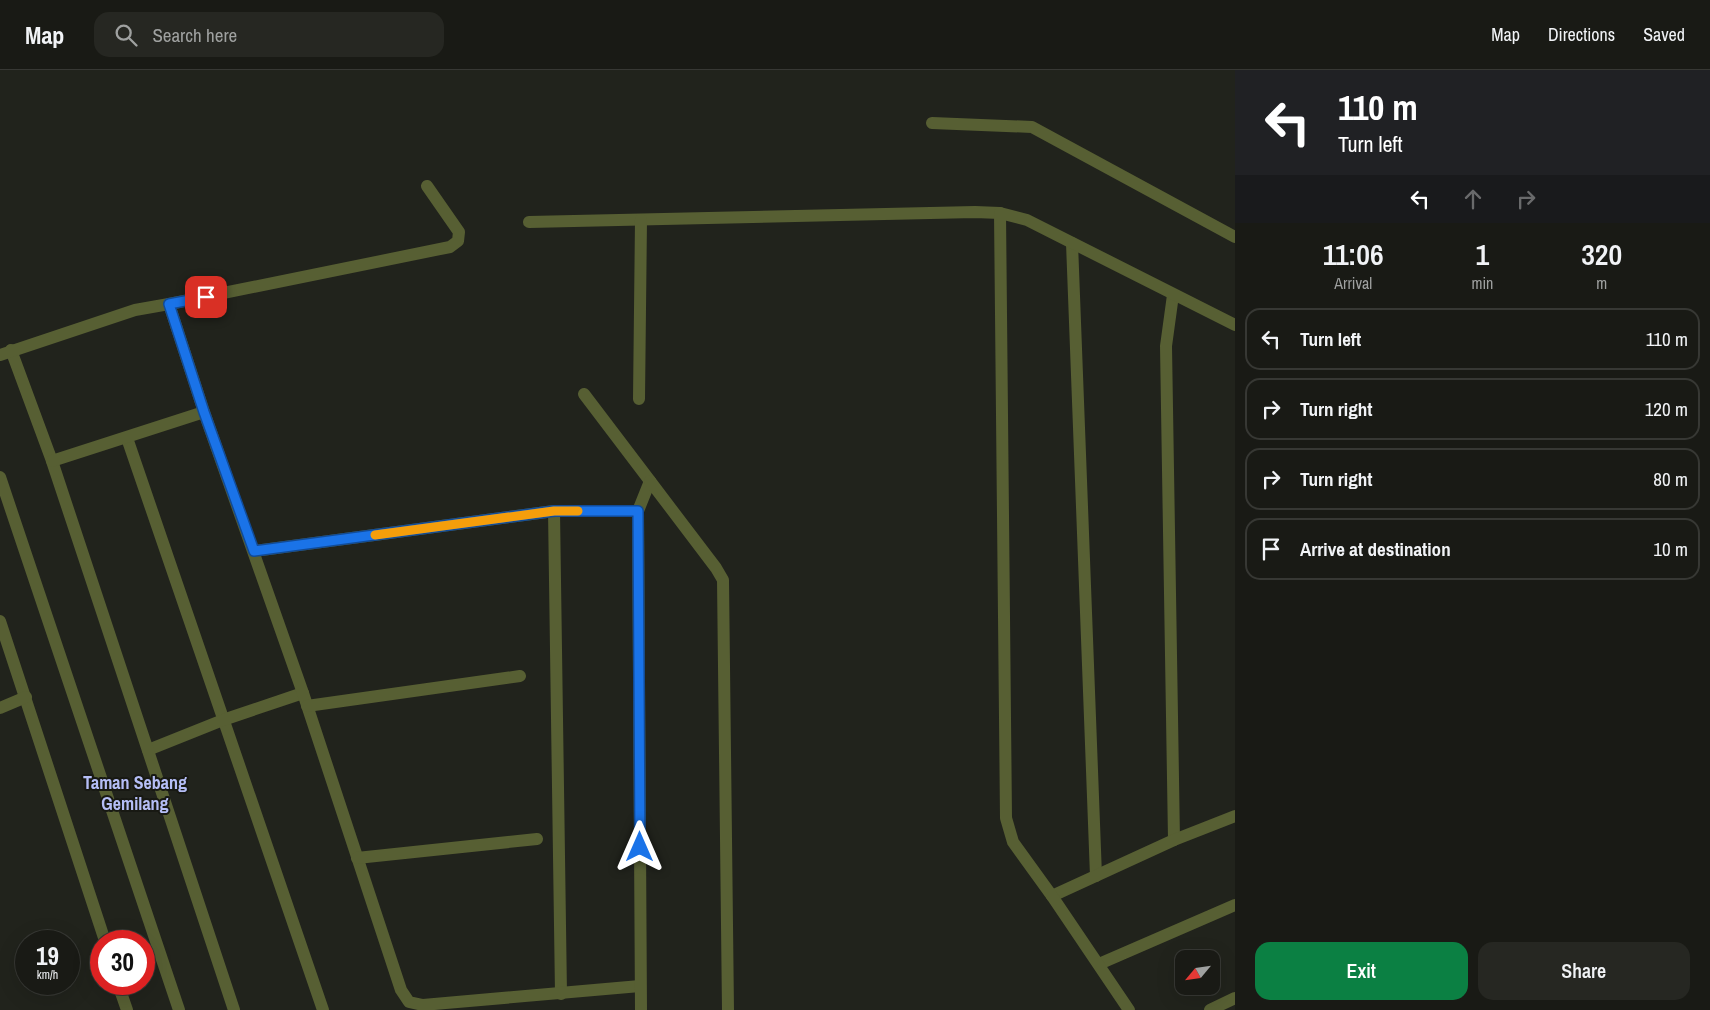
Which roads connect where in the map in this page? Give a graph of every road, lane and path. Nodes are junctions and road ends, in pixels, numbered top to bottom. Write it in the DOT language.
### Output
graph roads {
  1 [pos="932,124"];
  2 [pos="427,186"];
  3 [pos="1000,213"];
  4 [pos="641,220"];
  5 [pos="529,222"];
  6 [pos="1235,236"];
  7 [pos="1072,243"];
  8 [pos="1173,295"];
  9 [pos="169,304"];
  10 [pos="1235,325"];
  11 [pos="6,352"];
  12 [pos="584,394"];
  13 [pos="639,399"];
  14 [pos="204,412"];
  15 [pos="127,438"];
  16 [pos="52,461"];
  17 [pos="0,477"];
  18 [pos="650,481"];
  19 [pos="554,511"];
  20 [pos="638,511"];
  21 [pos="254,551"];
  22 [pos="0,621"];
  23 [pos="520,676"];
  24 [pos="303,693"];
  25 [pos="26,698"];
  26 [pos="307,706"];
  27 [pos="0,708"];
  28 [pos="223,720"];
  29 [pos="148,750"];
  30 [pos="1235,816"];
  31 [pos="537,839"];
  32 [pos="1174,840"];
  33 [pos="357,858"];
  34 [pos="1096,876"];
  35 [pos="1052,896"];
  36 [pos="1235,905"];
  37 [pos="101,930"];
  38 [pos="1099,964"];
  39 [pos="640,986"];
  40 [pos="561,994"];
  41 [pos="122,995"];
  42 [pos="1235,998"];
  43 [pos="407,1006"];
  44 [pos="127,1010"];
  45 [pos="179,1010"];
  46 [pos="234,1010"];
  47 [pos="323,1010"];
  48 [pos="641,1010"];
  49 [pos="728,1010"];
  50 [pos="1129,1010"];
  51 [pos="1210,1010"];
  1 -- 6 [label="street"];
  2 -- 9 [label="street"];
  3 -- 4 [label="street"];
  3 -- 7 [label="street"];
  3 -- 35 [label="street"];
  4 -- 5 [label="street"];
  4 -- 13 [label="street"];
  7 -- 8 [label="street"];
  7 -- 34 [label="street"];
  8 -- 10 [label="street"];
  8 -- 32 [label="street"];
  9 -- 11 [label="street"];
  9 -- 14 [label="street"];
  11 -- 16 [label="street"];
  12 -- 18 [label="street"];
  14 -- 15 [label="street"];
  14 -- 21 [label="street"];
  15 -- 16 [label="street"];
  15 -- 28 [label="street"];
  16 -- 29 [label="street"];
  17 -- 45 [label="street"];
  18 -- 20 [label="street"];
  18 -- 49 [label="street"];
  19 -- 20 [label="street"];
  19 -- 21 [label="street"];
  19 -- 40 [label="street"];
  20 -- 39 [label="street"];
  21 -- 24 [label="street"];
  22 -- 25 [label="street"];
  23 -- 26 [label="street"];
  24 -- 26 [label="street"];
  24 -- 28 [label="street"];
  25 -- 27 [label="street"];
  25 -- 37 [label="street"];
  26 -- 33 [label="street"];
  28 -- 29 [label="street"];
  28 -- 47 [label="street"];
  29 -- 46 [label="street"];
  30 -- 32 [label="street"];
  31 -- 33 [label="street"];
  32 -- 34 [label="street"];
  33 -- 43 [label="street"];
  34 -- 35 [label="street"];
  35 -- 38 [label="street"];
  36 -- 38 [label="street"];
  38 -- 50 [label="street"];
  39 -- 40 [label="street"];
  39 -- 48 [label="street"];
  40 -- 43 [label="street"];
  41 -- 44 [label="street"];
  42 -- 51 [label="street"];
}
